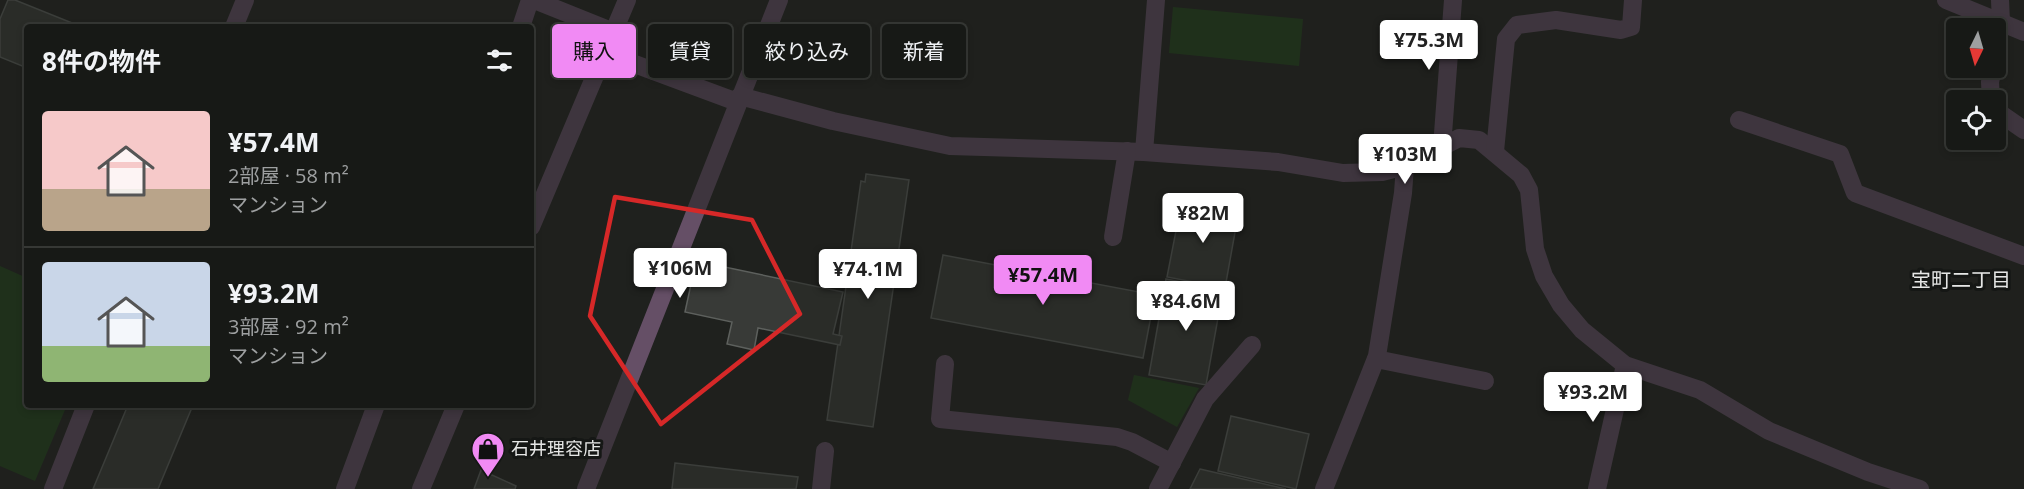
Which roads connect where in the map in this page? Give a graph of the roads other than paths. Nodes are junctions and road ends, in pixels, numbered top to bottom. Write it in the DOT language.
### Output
graph roads {
  1 [pos="245,0"];
  2 [pos="532,0"];
  3 [pos="627,0"];
  4 [pos="779,0"];
  5 [pos="1156,0"];
  6 [pos="1453,0"];
  7 [pos="1633,0"];
  8 [pos="1946,0"];
  9 [pos="2000,0"];
  10 [pos="1991,18"];
  11 [pos="2001,18"];
  12 [pos="235,24"];
  13 [pos="521,24"];
  14 [pos="594,24"];
  15 [pos="617,24"];
  16 [pos="2006,24"];
  17 [pos="2024,32"];
  18 [pos="636,64"];
  19 [pos="594,78"];
  20 [pos="739,99"];
  21 [pos="2006,118"];
  22 [pos="1739,120"];
  23 [pos="2024,130"];
  24 [pos="1442,147"];
  25 [pos="1495,151"];
  26 [pos="1136,152"];
  27 [pos="1405,166"];
  28 [pos="534,220"];
  29 [pos="1113,237"];
  30 [pos="2024,256"];
  31 [pos="1252,345"];
  32 [pos="1376,359"];
  33 [pos="945,364"];
  34 [pos="1625,365"];
  35 [pos="1485,381"];
  36 [pos="85,408"];
  37 [pos="375,408"];
  38 [pos="455,408"];
  39 [pos="825,451"];
  40 [pos="1172,463"];
  41 [pos="53,489"];
  42 [pos="345,489"];
  43 [pos="421,489"];
  44 [pos="586,489"];
  45 [pos="821,489"];
  46 [pos="1158,489"];
  47 [pos="1324,489"];
  48 [pos="1597,489"];
  49 [pos="1920,489"];
  1 -- 12 [label="street"];
  2 -- 13 [label="street"];
  2 -- 14 [label="street"];
  3 -- 15 [label="street"];
  4 -- 20 [label="street"];
  5 -- 26 [label="street"];
  6 -- 24 [label="street"];
  7 -- 25 [label="street"];
  8 -- 10 [label="street"];
  9 -- 11 [label="street"];
  16 -- 17 [label="street"];
  18 -- 20 [label="street"];
  19 -- 28 [label="street"];
  20 -- 26 [label="street"];
  20 -- 44 [label="street"];
  21 -- 23 [label="street"];
  22 -- 30 [label="street"];
  24 -- 25 [label="street"];
  24 -- 27 [label="street"];
  25 -- 34 [label="street"];
  26 -- 27 [label="street"];
  26 -- 29 [label="street"];
  27 -- 32 [label="street"];
  31 -- 40 [label="street"];
  32 -- 35 [label="street"];
  32 -- 47 [label="street"];
  33 -- 40 [label="street"];
  34 -- 48 [label="street"];
  34 -- 49 [label="street"];
  36 -- 41 [label="street"];
  37 -- 42 [label="street"];
  38 -- 43 [label="street"];
  39 -- 45 [label="street"];
  40 -- 46 [label="street"];
}
